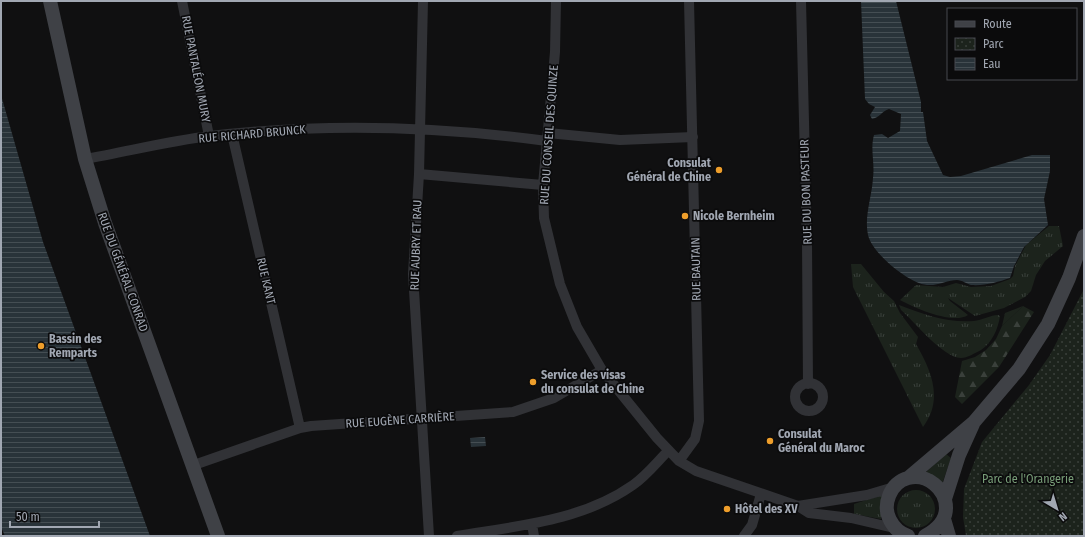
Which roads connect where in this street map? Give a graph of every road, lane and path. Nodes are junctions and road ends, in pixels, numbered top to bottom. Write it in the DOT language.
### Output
graph roads {
  1 [pos="50,1"];
  2 [pos="182,1"];
  3 [pos="423,1"];
  4 [pos="556,1"];
  5 [pos="689,1"];
  6 [pos="801,1"];
  7 [pos="420,129"];
  8 [pos="232,134"];
  9 [pos="209,136"];
  10 [pos="548,137"];
  11 [pos="693,137"];
  12 [pos="85,159"];
  13 [pos="419,174"];
  14 [pos="543,185"];
  15 [pos="1084,236"];
  16 [pos="602,370"];
  17 [pos="808,384"];
  18 [pos="423,418"];
  19 [pos="974,422"];
  20 [pos="300,428"];
  21 [pos="668,451"];
  22 [pos="679,461"];
  23 [pos="194,465"];
  24 [pos="908,478"];
  25 [pos="894,487"];
  26 [pos="761,494"];
  27 [pos="945,499"];
  28 [pos="798,506"];
  29 [pos="944,519"];
  30 [pos="532,524"];
  31 [pos="894,528"];
  32 [pos="218,536"];
  33 [pos="429,536"];
  34 [pos="457,536"];
  35 [pos="534,536"];
  36 [pos="744,536"];
  37 [pos="908,536"];
  38 [pos="925,536"];
  39 [pos="949,536"];
  1 -- 12 [label="street, RUE DU GÉNÉRAL CONRAD"];
  2 -- 9 [label="street, RUE PANTALÉON MURY"];
  3 -- 7 [label="street, RUE AUBRY ET RAU"];
  4 -- 10 [label="street, RUE DU CONSEIL DES QUINZE"];
  5 -- 11 [label="street, RUE BAUTAIN"];
  6 -- 17 [label="street, RUE DU BON PASTEUR"];
  7 -- 8 [label="street, RUE RICHARD BRUNCK"];
  7 -- 10 [label="street, RUE RICHARD BRUNCK"];
  7 -- 13 [label="street, RUE AUBRY ET RAU"];
  8 -- 9 [label="street, RUE RICHARD BRUNCK"];
  8 -- 20 [label="street, RUE KANT"];
  9 -- 12 [label="street, RUE RICHARD BRUNCK"];
  10 -- 11 [label="street, RUE RICHARD BRUNCK"];
  10 -- 14 [label="street, RUE DU CONSEIL DES QUINZE"];
  11 -- 22 [label="street, RUE BAUTAIN"];
  12 -- 23 [label="street, RUE DU GÉNÉRAL CONRAD"];
  13 -- 14 [label="street"];
  13 -- 18 [label="street, RUE AUBRY ET RAU"];
  14 -- 16 [label="street, RUE DU CONSEIL DES QUINZE"];
  15 -- 19 [label="street"];
  16 -- 18 [label="street, RUE EUGÈNE CARRIÈRE"];
  16 -- 21 [label="street, RUE DU CONSEIL DES QUINZE"];
  18 -- 20 [label="street, RUE EUGÈNE CARRIÈRE"];
  18 -- 33 [label="street, RUE AUBRY ET RAU"];
  19 -- 24 [label="street"];
  19 -- 27 [label="street"];
  20 -- 23 [label="street, RUE EUGÈNE CARRIÈRE"];
  21 -- 22 [label="street, RUE DU CONSEIL DES QUINZE"];
  21 -- 30 [label="street"];
  22 -- 26 [label="street, RUE DU CONSEIL DES QUINZE"];
  23 -- 32 [label="street, RUE DU GÉNÉRAL CONRAD"];
  24 -- 25 [label="street"];
  24 -- 27 [label="street"];
  25 -- 28 [label="street, RUE DU CONSEIL DES QUINZE"];
  25 -- 31 [label="street"];
  26 -- 28 [label="street, RUE DU CONSEIL DES QUINZE"];
  26 -- 36 [label="street"];
  27 -- 29 [label="street"];
  28 -- 31 [label="street, RUE DU CONSEIL DES QUINZE"];
  29 -- 38 [label="street"];
  29 -- 39 [label="street"];
  30 -- 34 [label="street"];
  30 -- 35 [label="street"];
  31 -- 37 [label="street"];
}
